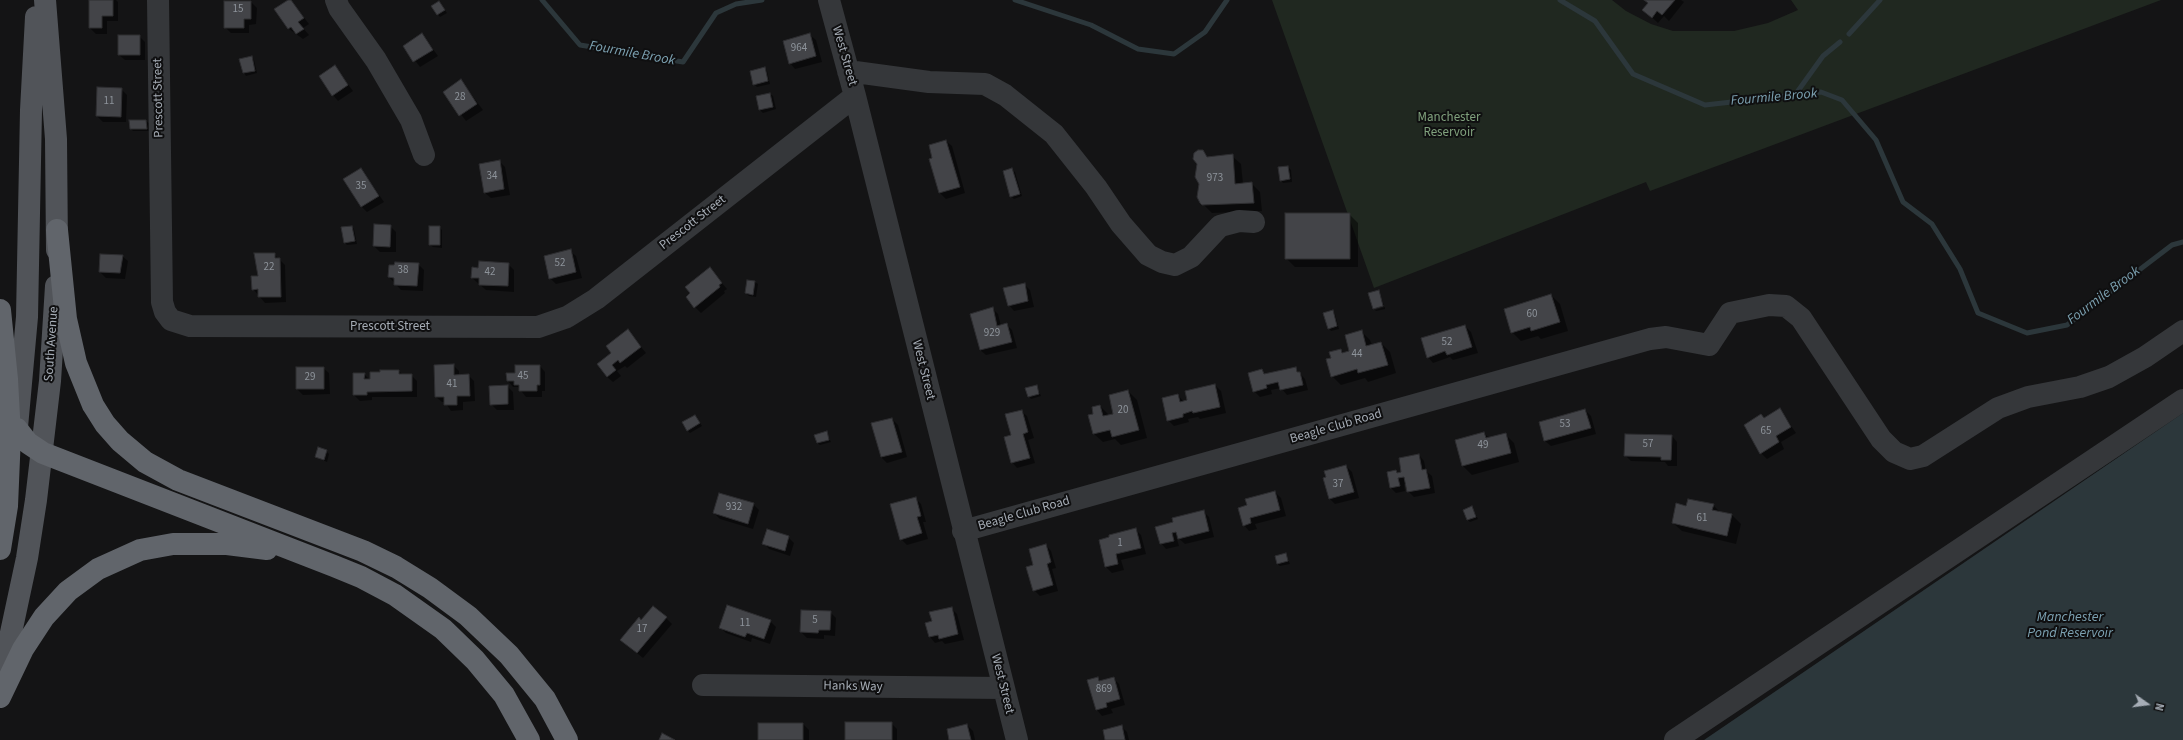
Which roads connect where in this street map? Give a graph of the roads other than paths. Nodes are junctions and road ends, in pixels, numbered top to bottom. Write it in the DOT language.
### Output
graph roads {
  1 [pos="38,0"];
  2 [pos="45,0"];
  3 [pos="158,0"];
  4 [pos="336,0"];
  5 [pos="829,0"];
  6 [pos="848,71"];
  7 [pos="855,96"];
  8 [pos="424,154"];
  9 [pos="1254,222"];
  10 [pos="57,230"];
  11 [pos="0,310"];
  12 [pos="2183,331"];
  13 [pos="2183,400"];
  14 [pos="18,429"];
  15 [pos="43,453"];
  16 [pos="7,506"];
  17 [pos="963,531"];
  18 [pos="0,549"];
  19 [pos="313,557"];
  20 [pos="0,684"];
  21 [pos="703,685"];
  22 [pos="1003,688"];
  23 [pos="0,697"];
  24 [pos="529,740"];
  25 [pos="567,740"];
  26 [pos="1017,740"];
  27 [pos="1675,740"];
  1 -- 14 [label="main road, South Avenue"];
  2 -- 10 [label="main road, South Avenue"];
  3 -- 7 [label="street, Prescott Street"];
  4 -- 8 [label="street"];
  5 -- 6 [label="street, West Street"];
  6 -- 7 [label="street, West Street"];
  6 -- 9 [label="street"];
  7 -- 17 [label="street, West Street"];
  10 -- 15 [label="main road, South Avenue"];
  10 -- 25 [label="highway"];
  11 -- 16 [label="highway"];
  12 -- 17 [label="street, Beagle Club Road"];
  13 -- 27 [label="street"];
  14 -- 15 [label="highway"];
  14 -- 16 [label="main road, South Avenue"];
  15 -- 19 [label="highway"];
  15 -- 20 [label="main road, South Avenue"];
  16 -- 18 [label="highway, South Avenue"];
  17 -- 22 [label="street, West Street"];
  19 -- 23 [label="highway"];
  19 -- 24 [label="highway"];
  21 -- 22 [label="street, Hanks Way"];
  22 -- 26 [label="street, West Street"];
}
